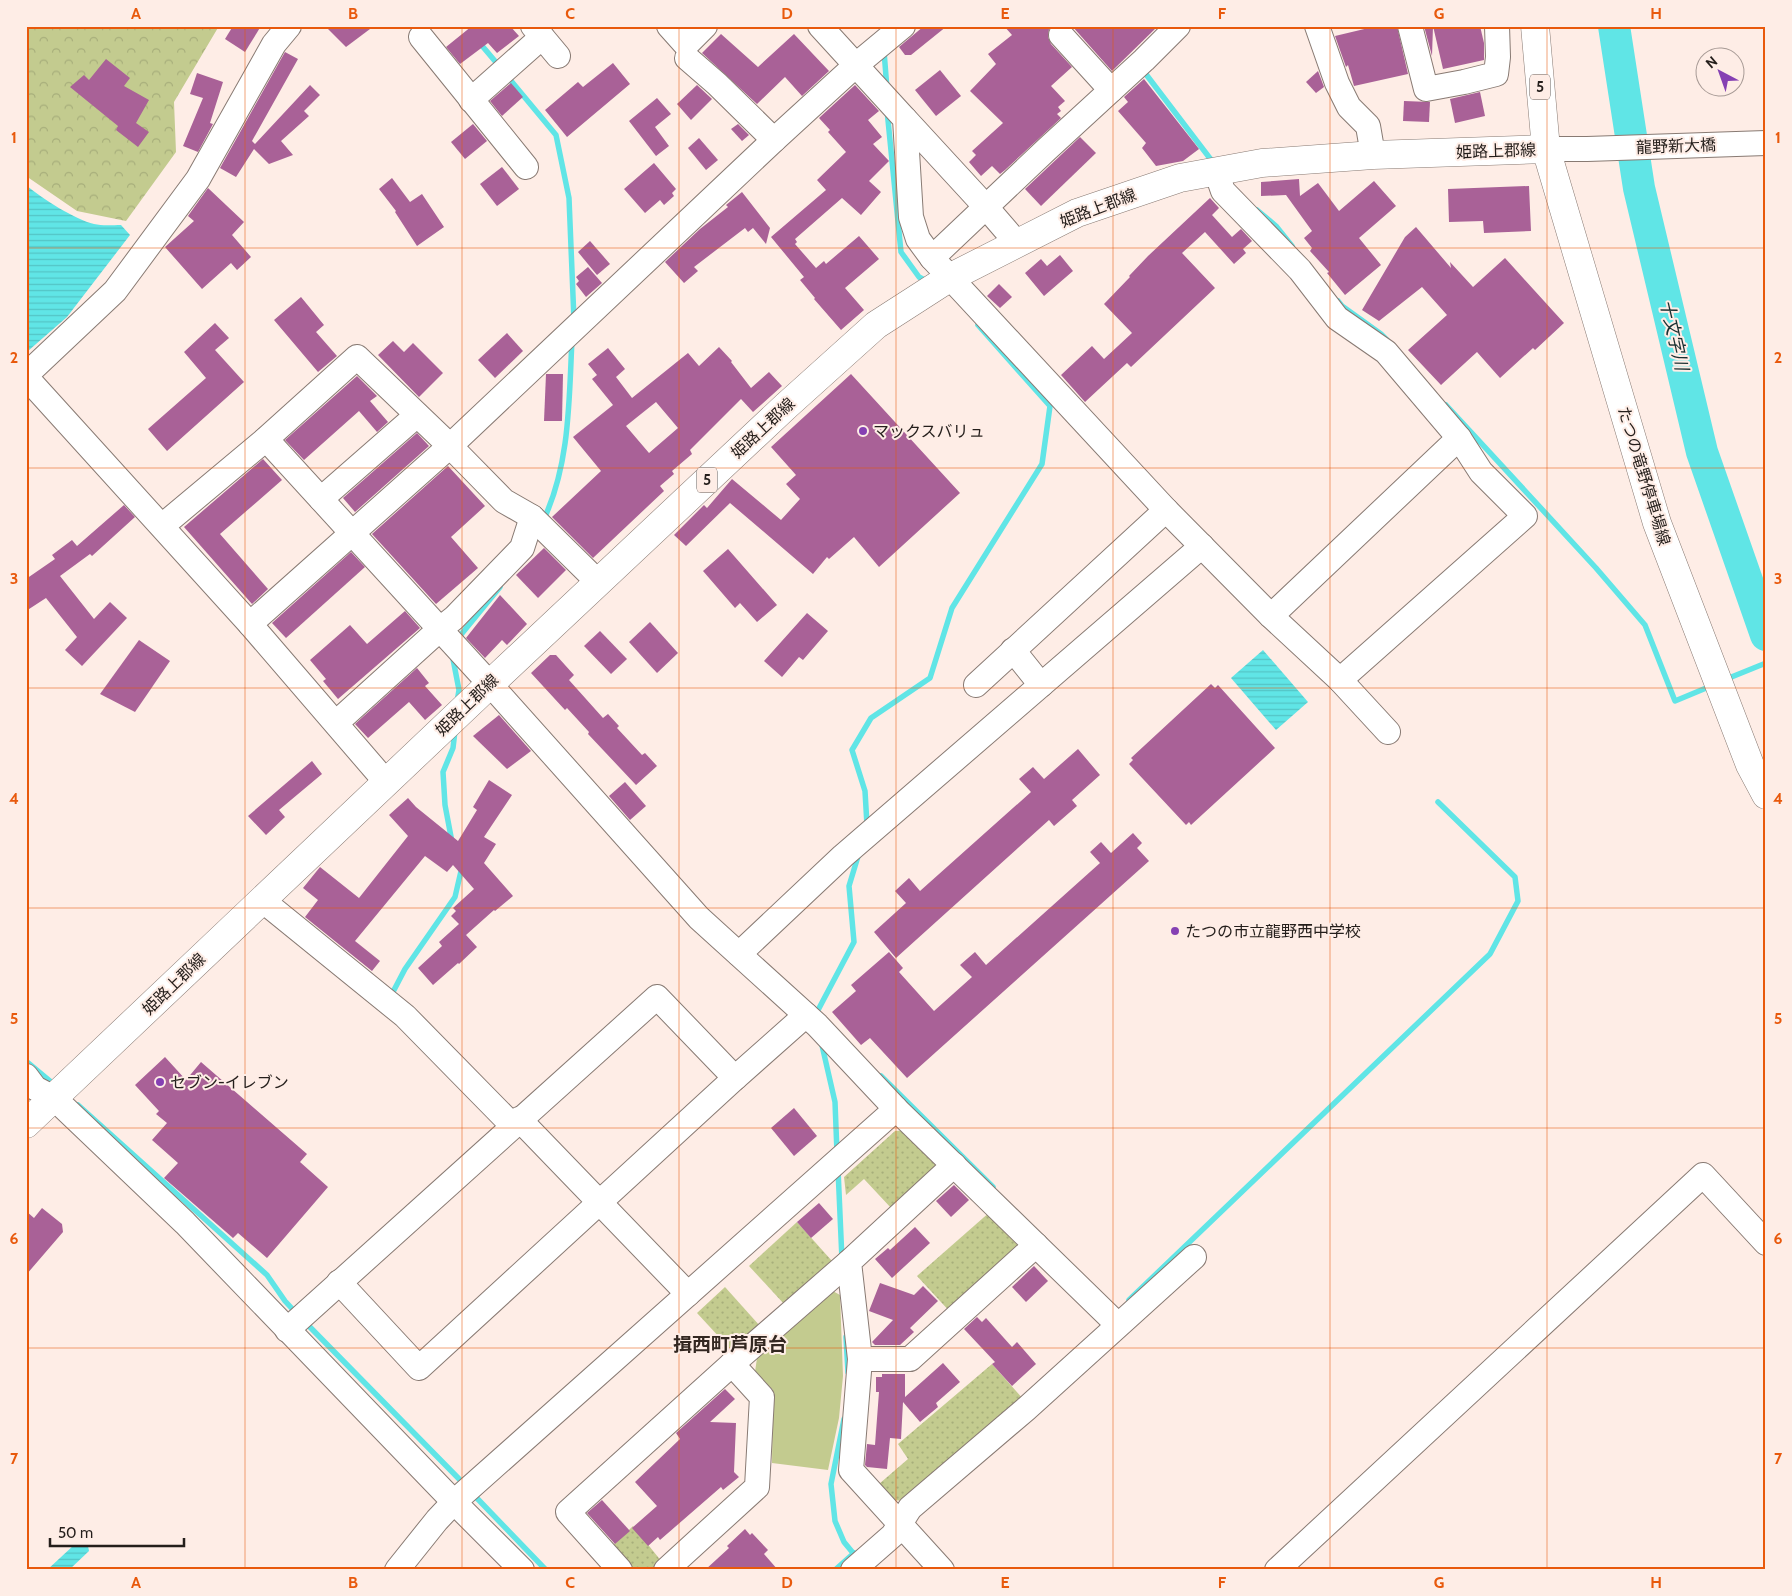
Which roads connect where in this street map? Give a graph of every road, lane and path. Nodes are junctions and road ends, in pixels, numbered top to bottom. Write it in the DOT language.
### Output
graph roads {
  1 [pos="289,26"];
  2 [pos="669,26"];
  3 [pos="705,26"];
  4 [pos="820,26"];
  5 [pos="903,26"];
  6 [pos="1178,26"];
  7 [pos="1318,26"];
  8 [pos="1410,26"];
  9 [pos="1497,26"];
  10 [pos="1535,26"];
  11 [pos="538,32"];
  12 [pos="1061,35"];
  13 [pos="421,38"];
  14 [pos="558,56"];
  15 [pos="687,58"];
  16 [pos="856,64"];
  17 [pos="1111,90"];
  18 [pos="471,100"];
  19 [pos="905,119"];
  20 [pos="774,140"];
  21 [pos="1766,143"];
  22 [pos="1546,149"];
  23 [pos="1373,155"];
  24 [pos="526,166"];
  25 [pos="1216,171"];
  26 [pos="986,207"];
  27 [pos="1017,243"];
  28 [pos="940,268"];
  29 [pos="26,376"];
  30 [pos="417,415"];
  31 [pos="1459,438"];
  32 [pos="266,439"];
  33 [pos="450,446"];
  34 [pos="321,499"];
  35 [pos="1166,510"];
  36 [pos="532,517"];
  37 [pos="162,526"];
  38 [pos="352,533"];
  39 [pos="1202,546"];
  40 [pos="598,582"];
  41 [pos="1271,616"];
  42 [pos="250,624"];
  43 [pos="451,641"];
  44 [pos="1013,650"];
  45 [pos="1340,680"];
  46 [pos="490,684"];
  47 [pos="1041,685"];
  48 [pos="976,686"];
  49 [pos="336,723"];
  50 [pos="1388,732"];
  51 [pos="386,782"];
  52 [pos="1766,795"];
  53 [pos="262,900"];
  54 [pos="739,954"];
  55 [pos="806,1015"];
  56 [pos="26,1076"];
  57 [pos="735,1078"];
  58 [pos="54,1098"];
  59 [pos="896,1109"];
  60 [pos="516,1122"];
  61 [pos="26,1124"];
  62 [pos="954,1165"];
  63 [pos="600,1202"];
  64 [pos="1766,1243"];
  65 [pos="1036,1245"];
  66 [pos="1194,1257"];
  67 [pos="849,1262"];
  68 [pos="339,1282"];
  69 [pos="688,1294"];
  70 [pos="1118,1325"];
  71 [pos="288,1330"];
  72 [pos="860,1359"];
  73 [pos="732,1364"];
  74 [pos="454,1502"];
  75 [pos="900,1523"];
  76 [pos="397,1570"];
  77 [pos="522,1570"];
  78 [pos="620,1570"];
  79 [pos="666,1570"];
  80 [pos="853,1570"];
  81 [pos="942,1570"];
  82 [pos="1277,1570"];
  1 -- 29 [label="street"];
  2 -- 3 [label="street"];
  4 -- 16 [label="street"];
  5 -- 16 [label="street"];
  6 -- 17 [label="street"];
  7 -- 23 [label="street"];
  8 -- 9 [label="street"];
  10 -- 22 [label="main road, 姫路上郡線 / 5"];
  11 -- 14 [label="street"];
  11 -- 18 [label="street"];
  12 -- 17 [label="street"];
  13 -- 18 [label="street"];
  15 -- 20 [label="street"];
  16 -- 19 [label="street"];
  16 -- 20 [label="street"];
  17 -- 26 [label="street"];
  18 -- 24 [label="street"];
  19 -- 26 [label="street"];
  19 -- 28 [label="street"];
  20 -- 33 [label="street"];
  21 -- 22 [label="street, 龍野新大橋"];
  22 -- 23 [label="main road, 姫路上郡線 / 5"];
  22 -- 52 [label="main road, たつの竜野停車場線"];
  23 -- 25 [label="main road, 姫路上郡線 / 5"];
  25 -- 27 [label="main road, 姫路上郡線 / 5"];
  25 -- 31 [label="street"];
  26 -- 27 [label="street"];
  26 -- 28 [label="street"];
  27 -- 28 [label="main road, 姫路上郡線 / 5"];
  28 -- 35 [label="street"];
  28 -- 40 [label="main road, 姫路上郡線 / 5"];
  29 -- 37 [label="street"];
  30 -- 32 [label="street"];
  30 -- 33 [label="street"];
  30 -- 34 [label="street"];
  31 -- 41 [label="street"];
  31 -- 45 [label="street"];
  32 -- 34 [label="street"];
  32 -- 37 [label="street"];
  33 -- 36 [label="street"];
  33 -- 38 [label="street"];
  34 -- 38 [label="street"];
  35 -- 39 [label="street"];
  35 -- 44 [label="street"];
  36 -- 40 [label="street"];
  36 -- 43 [label="street"];
  37 -- 42 [label="street"];
  38 -- 42 [label="street"];
  38 -- 43 [label="street"];
  39 -- 41 [label="street"];
  39 -- 47 [label="street"];
  40 -- 46 [label="main road, 姫路上郡線 / 5"];
  41 -- 45 [label="street"];
  42 -- 49 [label="street"];
  43 -- 46 [label="street"];
  43 -- 49 [label="street"];
  44 -- 47 [label="street"];
  44 -- 48 [label="street"];
  45 -- 50 [label="street"];
  46 -- 51 [label="main road, 姫路上郡線 / 5"];
  46 -- 54 [label="street"];
  47 -- 54 [label="street"];
  49 -- 51 [label="street"];
  51 -- 53 [label="main road, 姫路上郡線 / 5"];
  53 -- 58 [label="main road, 姫路上郡線 / 5"];
  53 -- 60 [label="street"];
  54 -- 55 [label="street"];
  55 -- 57 [label="street"];
  55 -- 59 [label="street"];
  56 -- 58 [label="street"];
  57 -- 60 [label="street"];
  57 -- 63 [label="street"];
  58 -- 61 [label="main road, 姫路上郡線 / 5"];
  58 -- 71 [label="street"];
  59 -- 62 [label="street"];
  59 -- 69 [label="street"];
  60 -- 63 [label="street"];
  60 -- 68 [label="street"];
  62 -- 65 [label="street"];
  62 -- 67 [label="street"];
  63 -- 68 [label="street"];
  63 -- 69 [label="street"];
  64 -- 82 [label="street"];
  65 -- 70 [label="street"];
  65 -- 72 [label="street"];
  66 -- 70 [label="street"];
  67 -- 72 [label="street"];
  67 -- 73 [label="street"];
  68 -- 71 [label="street"];
  69 -- 74 [label="street"];
  70 -- 75 [label="street"];
  71 -- 74 [label="street"];
  72 -- 75 [label="street"];
  73 -- 78 [label="street"];
  73 -- 79 [label="street"];
  74 -- 76 [label="street"];
  74 -- 77 [label="street"];
  75 -- 80 [label="street"];
  75 -- 81 [label="street"];
}
